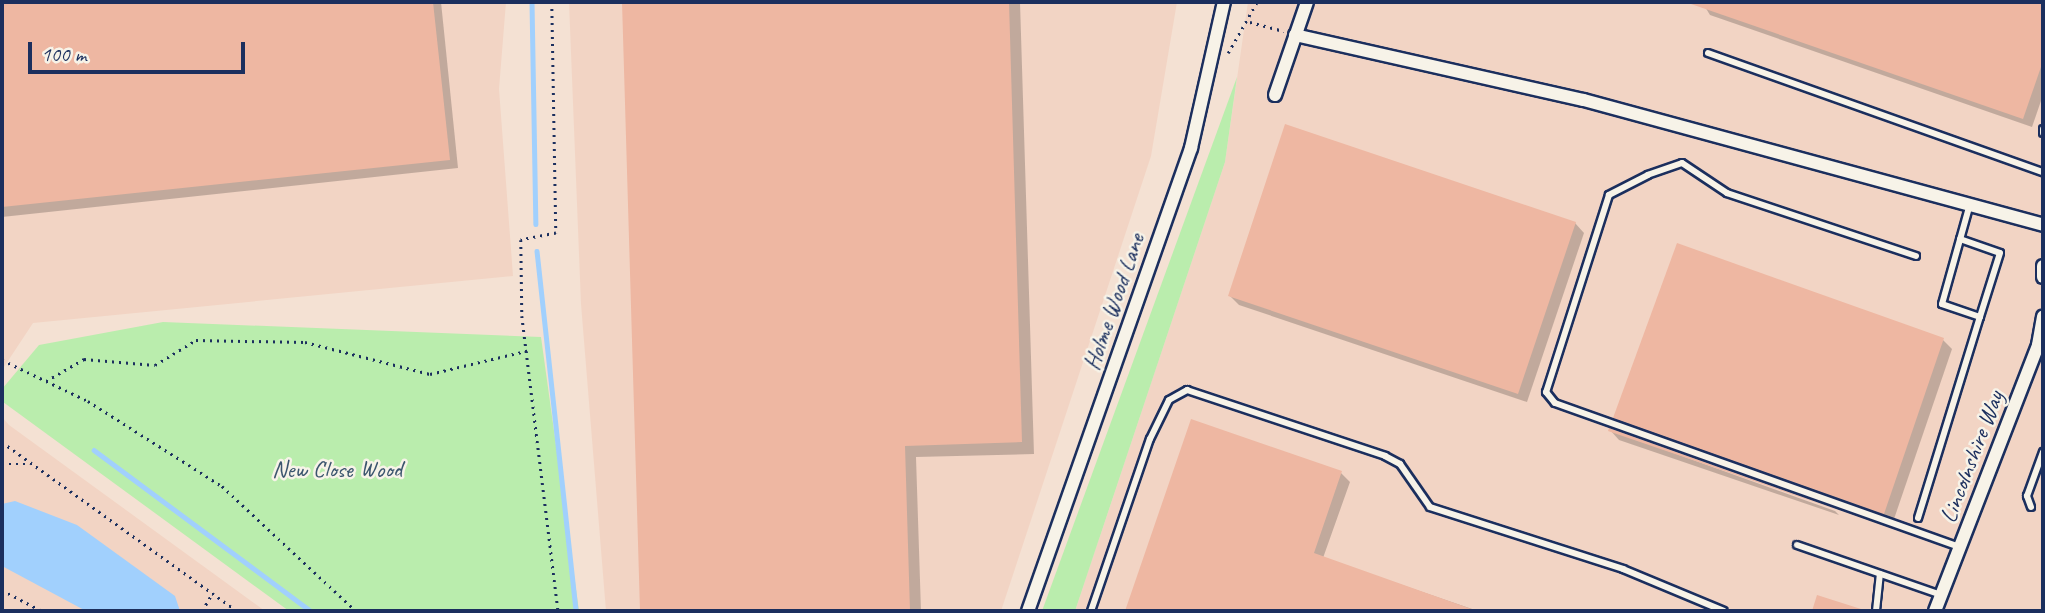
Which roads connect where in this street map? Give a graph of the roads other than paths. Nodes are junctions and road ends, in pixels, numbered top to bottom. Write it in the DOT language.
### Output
graph roads {
  1 [pos="1224,2"];
  2 [pos="1307,2"];
  3 [pos="1295,35"];
  4 [pos="1708,53"];
  5 [pos="1275,95"];
  6 [pos="2043,172"];
  7 [pos="1971,202"];
  8 [pos="2043,225"];
  9 [pos="1960,239"];
  10 [pos="1916,256"];
  11 [pos="2043,266"];
  12 [pos="2043,277"];
  13 [pos="2043,316"];
  14 [pos="1980,317"];
  15 [pos="2043,452"];
  16 [pos="2031,507"];
  17 [pos="1918,518"];
  18 [pos="1797,545"];
  19 [pos="1959,547"];
  20 [pos="1880,574"];
  21 [pos="1941,595"];
  22 [pos="1028,611"];
  23 [pos="1091,611"];
  24 [pos="1724,611"];
  25 [pos="1876,611"];
  26 [pos="1935,611"];
  1 -- 22 [label="street, Holme Wood Lane"];
  2 -- 3 [label="street"];
  3 -- 5 [label="street"];
  3 -- 7 [label="street"];
  4 -- 6 [label="lane"];
  7 -- 8 [label="street"];
  7 -- 9 [label="lane"];
  9 -- 14 [label="lane"];
  9 -- 14 [label="lane"];
  10 -- 19 [label="lane"];
  11 -- 12 [label="street"];
  13 -- 19 [label="street, Lincolnshire Way"];
  14 -- 17 [label="lane"];
  15 -- 16 [label="lane"];
  18 -- 20 [label="lane"];
  19 -- 21 [label="street, Lincolnshire Way"];
  20 -- 21 [label="lane"];
  20 -- 25 [label="lane"];
  21 -- 26 [label="street, Lincolnshire Way"];
  23 -- 24 [label="lane"];
}
